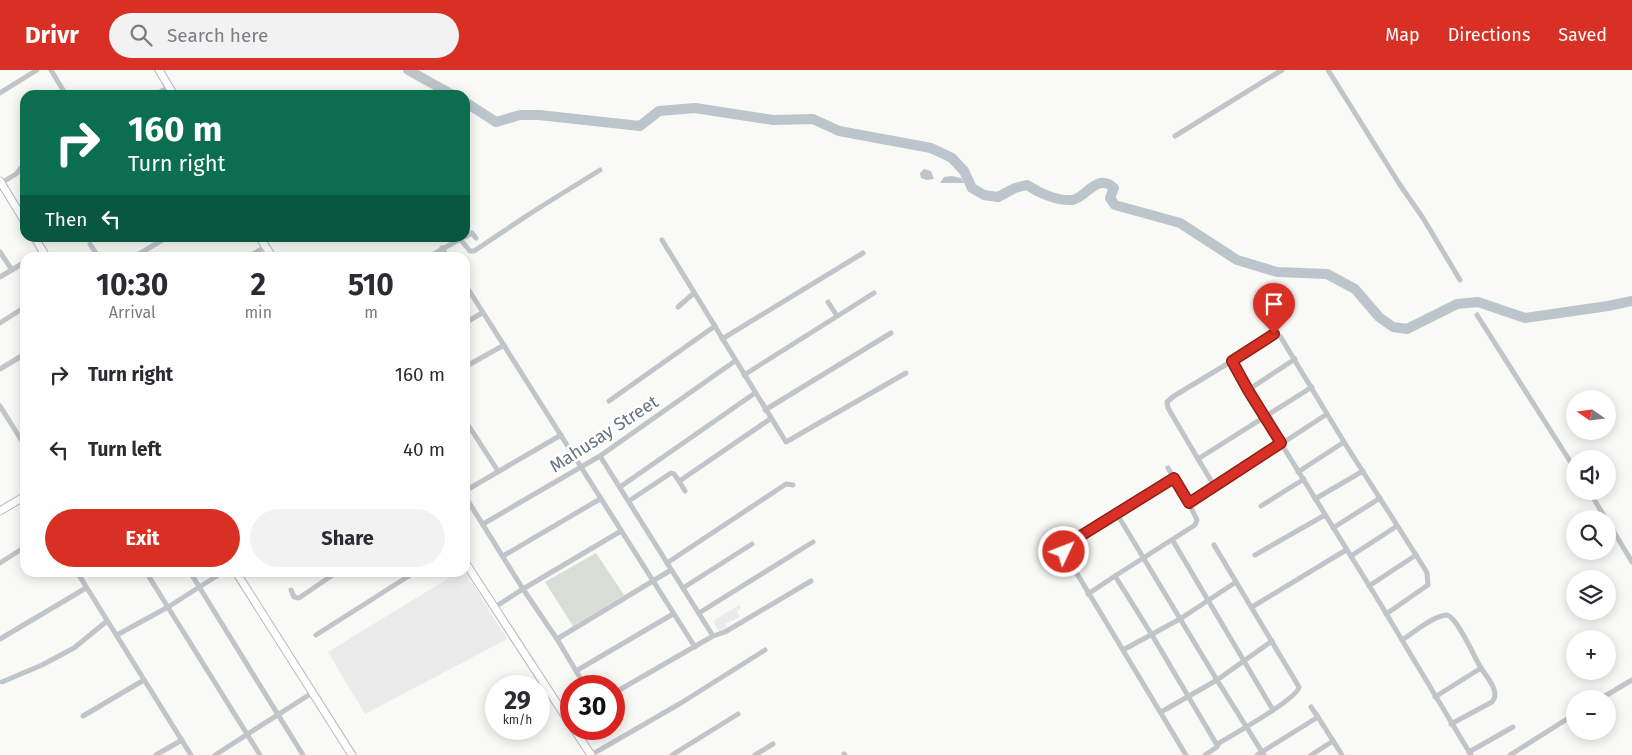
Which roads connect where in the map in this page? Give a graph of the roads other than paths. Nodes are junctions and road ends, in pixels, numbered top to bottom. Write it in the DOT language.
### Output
graph roads {
  1 [pos="37,70"];
  2 [pos="51,70"];
  3 [pos="159,70"];
  4 [pos="1282,70"];
  5 [pos="1328,70"];
  6 [pos="169,87"];
  7 [pos="63,90"];
  8 [pos="164,90"];
  9 [pos="171,90"];
  10 [pos="0,93"];
  11 [pos="1175,136"];
  12 [pos="20,169"];
  13 [pos="600,170"];
  14 [pos="1,183"];
  15 [pos="20,214"];
  16 [pos="470,234"];
  17 [pos="476,238"];
  18 [pos="662,240"];
  19 [pos="159,242"];
  20 [pos="263,242"];
  21 [pos="455,242"];
  22 [pos="465,242"];
  23 [pos="90,244"];
  24 [pos="266,246"];
  25 [pos="442,248"];
  26 [pos="0,252"];
  27 [pos="95,252"];
  28 [pos="142,252"];
  29 [pos="256,252"];
  30 [pos="269,252"];
  31 [pos="436,252"];
  32 [pos="444,252"];
  33 [pos="863,253"];
  34 [pos="20,265"];
  35 [pos="12,270"];
  36 [pos="0,278"];
  37 [pos="1460,280"];
  38 [pos="470,293"];
  39 [pos="694,293"];
  40 [pos="874,293"];
  41 [pos="828,302"];
  42 [pos="678,307"];
  43 [pos="20,310"];
  44 [pos="482,313"];
  45 [pos="1478,315"];
  46 [pos="837,316"];
  47 [pos="470,321"];
  48 [pos="0,323"];
  49 [pos="714,326"];
  50 [pos="891,333"];
  51 [pos="722,339"];
  52 [pos="504,345"];
  53 [pos="20,357"];
  54 [pos="1295,359"];
  55 [pos="735,361"];
  56 [pos="1232,361"];
  57 [pos="470,364"];
  58 [pos="0,369"];
  59 [pos="906,372"];
  60 [pos="744,375"];
  61 [pos="1312,387"];
  62 [pos="1248,390"];
  63 [pos="755,393"];
  64 [pos="609,401"];
  65 [pos="0,406"];
  66 [pos="765,410"];
  67 [pos="1327,414"];
  68 [pos="1265,417"];
  69 [pos="770,419"];
  70 [pos="470,428"];
  71 [pos="560,435"];
  72 [pos="20,438"];
  73 [pos="1344,442"];
  74 [pos="1281,443"];
  75 [pos="1566,455"];
  76 [pos="600,456"];
  77 [pos="1198,459"];
  78 [pos="581,468"];
  79 [pos="1168,468"];
  80 [pos="498,471"];
  81 [pos="1363,471"];
  82 [pos="1298,472"];
  83 [pos="1174,478"];
  84 [pos="1304,479"];
  85 [pos="679,481"];
  86 [pos="793,485"];
  87 [pos="620,487"];
  88 [pos="1215,487"];
  89 [pos="470,488"];
  90 [pos="684,491"];
  91 [pos="1380,498"];
  92 [pos="20,499"];
  93 [pos="600,499"];
  94 [pos="1315,499"];
  95 [pos="629,501"];
  96 [pos="1189,503"];
  97 [pos="470,504"];
  98 [pos="1260,506"];
  99 [pos="0,511"];
  100 [pos="1117,514"];
  101 [pos="1325,515"];
  102 [pos="483,524"];
  103 [pos="1397,526"];
  104 [pos="1333,528"];
  105 [pos="621,531"];
  106 [pos="1616,535"];
  107 [pos="1173,541"];
  108 [pos="813,542"];
  109 [pos="752,544"];
  110 [pos="1214,545"];
  111 [pos="20,550"];
  112 [pos="1346,550"];
  113 [pos="1255,555"];
  114 [pos="1416,555"];
  115 [pos="503,556"];
  116 [pos="1351,556"];
  117 [pos="1144,558"];
  118 [pos="1632,562"];
  119 [pos="0,563"];
  120 [pos="667,563"];
  121 [pos="470,570"];
  122 [pos="671,570"];
  123 [pos="1115,576"];
  124 [pos="80,577"];
  125 [pos="149,577"];
  126 [pos="193,577"];
  127 [pos="215,577"];
  128 [pos="239,577"];
  129 [pos="330,577"];
  130 [pos="407,577"];
  131 [pos="653,581"];
  132 [pos="811,581"];
  133 [pos="1236,582"];
  134 [pos="1369,586"];
  135 [pos="199,587"];
  136 [pos="86,588"];
  137 [pos="683,588"];
  138 [pos="523,589"];
  139 [pos="291,590"];
  140 [pos="1088,594"];
  141 [pos="1209,600"];
  142 [pos="168,607"];
  143 [pos="495,607"];
  144 [pos="1252,608"];
  145 [pos="674,614"];
  146 [pos="699,614"];
  147 [pos="1386,614"];
  148 [pos="1180,619"];
  149 [pos="107,621"];
  150 [pos="316,634"];
  151 [pos="117,635"];
  152 [pos="1152,635"];
  153 [pos="713,636"];
  154 [pos="0,639"];
  155 [pos="557,639"];
  156 [pos="1402,640"];
  157 [pos="1272,641"];
  158 [pos="695,647"];
  159 [pos="765,650"];
  160 [pos="1123,650"];
  161 [pos="1244,659"];
  162 [pos="1481,668"];
  163 [pos="576,671"];
  164 [pos="578,675"];
  165 [pos="144,680"];
  166 [pos="1217,680"];
  167 [pos="1632,680"];
  168 [pos="2,682"];
  169 [pos="625,687"];
  170 [pos="1615,690"];
  171 [pos="312,694"];
  172 [pos="1188,696"];
  173 [pos="1435,698"];
  174 [pos="560,705"];
  175 [pos="1311,707"];
  176 [pos="1273,710"];
  177 [pos="1161,712"];
  178 [pos="278,714"];
  179 [pos="738,714"];
  180 [pos="83,716"];
  181 [pos="1318,717"];
  182 [pos="1566,720"];
  183 [pos="1451,724"];
  184 [pos="1246,726"];
  185 [pos="1513,727"];
  186 [pos="247,734"];
  187 [pos="182,740"];
  188 [pos="581,740"];
  189 [pos="1333,741"];
  190 [pos="773,744"];
  191 [pos="1217,744"];
  192 [pos="1261,754"];
  193 [pos="1470,754"];
  194 [pos="156,755"];
  195 [pos="191,755"];
  196 [pos="215,755"];
  197 [pos="260,755"];
  198 [pos="303,755"];
  199 [pos="352,755"];
  200 [pos="591,755"];
  201 [pos="672,755"];
  202 [pos="756,755"];
  203 [pos="1186,755"];
  204 [pos="1205,755"];
  205 [pos="1311,755"];
  206 [pos="1342,755"];
  207 [pos="1510,755"];
  1 -- 10 [label="street"];
  2 -- 7 [label="street"];
  3 -- 6 [label="street"];
  4 -- 11 [label="street"];
  5 -- 37 [label="street"];
  6 -- 8 [label="street"];
  6 -- 9 [label="street"];
  12 -- 14 [label="street"];
  13 -- 22 [label="street"];
  14 -- 15 [label="street"];
  16 -- 17 [label="street"];
  18 -- 39 [label="street"];
  19 -- 28 [label="street"];
  20 -- 24 [label="street"];
  21 -- 25 [label="street"];
  23 -- 27 [label="street"];
  24 -- 29 [label="street"];
  24 -- 30 [label="street"];
  25 -- 31 [label="street"];
  25 -- 32 [label="street"];
  26 -- 35 [label="street"];
  33 -- 51 [label="street"];
  34 -- 35 [label="street"];
  35 -- 36 [label="street"];
  38 -- 44 [label="street"];
  39 -- 42 [label="street"];
  39 -- 49 [label="street"];
  40 -- 46 [label="street"];
  41 -- 46 [label="street"];
  43 -- 48 [label="street"];
  44 -- 47 [label="street"];
  44 -- 52 [label="street"];
  45 -- 75 [label="street"];
  46 -- 60 [label="street"];
  49 -- 51 [label="street"];
  49 -- 64 [label="street"];
  50 -- 66 [label="street"];
  51 -- 55 [label="street"];
  52 -- 57 [label="street"];
  52 -- 71 [label="street"];
  53 -- 58 [label="street"];
  54 -- 56 [label="street"];
  54 -- 61 [label="street"];
  54 -- 62 [label="street"];
  55 -- 60 [label="street"];
  55 -- 76 [label="street, Mahusay Street"];
  56 -- 62 [label="street"];
  56 -- 77 [label="street"];
  59 -- 69 [label="street"];
  60 -- 63 [label="street"];
  61 -- 67 [label="street"];
  61 -- 68 [label="street"];
  62 -- 68 [label="street"];
  63 -- 66 [label="street"];
  63 -- 87 [label="street"];
  65 -- 72 [label="street"];
  66 -- 69 [label="street"];
  67 -- 73 [label="street"];
  67 -- 74 [label="street"];
  68 -- 74 [label="street"];
  68 -- 77 [label="street"];
  69 -- 85 [label="street"];
  70 -- 80 [label="street"];
  71 -- 78 [label="street"];
  71 -- 80 [label="street"];
  73 -- 81 [label="street"];
  73 -- 82 [label="street"];
  74 -- 82 [label="street"];
  74 -- 88 [label="street"];
  76 -- 78 [label="street, Mahusay Street"];
  76 -- 87 [label="street"];
  77 -- 88 [label="street"];
  78 -- 93 [label="street"];
  78 -- 102 [label="street, Mahusay Street"];
  79 -- 83 [label="street"];
  80 -- 89 [label="street"];
  81 -- 91 [label="street"];
  81 -- 94 [label="street"];
  82 -- 84 [label="street"];
  83 -- 96 [label="street"];
  83 -- 100 [label="street"];
  84 -- 94 [label="street"];
  84 -- 98 [label="street"];
  85 -- 90 [label="street"];
  85 -- 95 [label="street"];
  86 -- 120 [label="street"];
  87 -- 95 [label="street"];
  88 -- 96 [label="street"];
  91 -- 103 [label="street"];
  91 -- 104 [label="street"];
  92 -- 99 [label="street"];
  93 -- 105 [label="street"];
  93 -- 115 [label="street"];
  94 -- 101 [label="street"];
  95 -- 120 [label="street"];
  96 -- 107 [label="street"];
  97 -- 102 [label="street"];
  100 -- 117 [label="street"];
  100 -- 140 [label="street"];
  101 -- 104 [label="street"];
  101 -- 113 [label="street"];
  102 -- 115 [label="street"];
  103 -- 114 [label="street"];
  103 -- 116 [label="street"];
  104 -- 112 [label="street"];
  105 -- 131 [label="street"];
  105 -- 138 [label="street"];
  106 -- 118 [label="street"];
  107 -- 117 [label="street"];
  107 -- 141 [label="street"];
  108 -- 146 [label="street"];
  109 -- 137 [label="street"];
  110 -- 133 [label="street"];
  111 -- 119 [label="street"];
  112 -- 116 [label="street"];
  112 -- 144 [label="street"];
  114 -- 134 [label="street"];
  114 -- 147 [label="street"];
  115 -- 138 [label="street"];
  116 -- 134 [label="street"];
  117 -- 123 [label="street"];
  117 -- 148 [label="street"];
  120 -- 122 [label="street"];
  121 -- 143 [label="street"];
  122 -- 131 [label="street"];
  122 -- 137 [label="street"];
  123 -- 140 [label="street"];
  123 -- 152 [label="street"];
  124 -- 136 [label="street"];
  125 -- 142 [label="street"];
  126 -- 135 [label="street"];
  127 -- 135 [label="street"];
  128 -- 171 [label="street"];
  129 -- 139 [label="street"];
  130 -- 150 [label="street"];
  131 -- 145 [label="street"];
  131 -- 155 [label="street"];
  132 -- 153 [label="street"];
  133 -- 141 [label="street"];
  133 -- 144 [label="street"];
  134 -- 147 [label="street"];
  135 -- 142 [label="street"];
  135 -- 178 [label="street"];
  136 -- 149 [label="street"];
  136 -- 154 [label="street"];
  137 -- 146 [label="street"];
  138 -- 143 [label="street"];
  138 -- 155 [label="street"];
  140 -- 160 [label="street"];
  141 -- 148 [label="street"];
  141 -- 161 [label="street"];
  142 -- 151 [label="street"];
  142 -- 186 [label="street"];
  143 -- 174 [label="street"];
  144 -- 157 [label="street"];
  145 -- 158 [label="street"];
  145 -- 163 [label="street"];
  146 -- 153 [label="street"];
  147 -- 156 [label="street"];
  148 -- 152 [label="street"];
  148 -- 166 [label="street"];
  149 -- 151 [label="street"];
  149 -- 168 [label="street"];
  151 -- 165 [label="street"];
  152 -- 160 [label="street"];
  152 -- 172 [label="street"];
  153 -- 158 [label="street"];
  155 -- 163 [label="street"];
  156 -- 162 [label="street"];
  156 -- 173 [label="street"];
  157 -- 161 [label="street"];
  157 -- 176 [label="street"];
  158 -- 169 [label="street"];
  159 -- 200 [label="street"];
  160 -- 177 [label="street"];
  161 -- 166 [label="street"];
  161 -- 176 [label="street"];
  162 -- 173 [label="street"];
  162 -- 183 [label="street"];
  163 -- 164 [label="street"];
  165 -- 180 [label="street"];
  165 -- 187 [label="street"];
  166 -- 172 [label="street"];
  166 -- 184 [label="street"];
  167 -- 170 [label="street"];
  171 -- 178 [label="street"];
  171 -- 199 [label="street"];
  172 -- 177 [label="street"];
  172 -- 191 [label="street"];
  173 -- 183 [label="street"];
  175 -- 181 [label="street"];
  176 -- 184 [label="street"];
  177 -- 203 [label="street"];
  178 -- 186 [label="street"];
  178 -- 198 [label="street"];
  179 -- 201 [label="street"];
  181 -- 189 [label="street"];
  181 -- 192 [label="street"];
  182 -- 207 [label="street"];
  183 -- 193 [label="street"];
  184 -- 191 [label="street"];
  184 -- 192 [label="street"];
  185 -- 193 [label="street"];
  186 -- 196 [label="street"];
  186 -- 197 [label="street"];
  187 -- 194 [label="street"];
  187 -- 195 [label="street"];
  188 -- 200 [label="street"];
  189 -- 205 [label="street"];
  189 -- 206 [label="street"];
  190 -- 202 [label="street"];
  191 -- 204 [label="street"];
}
